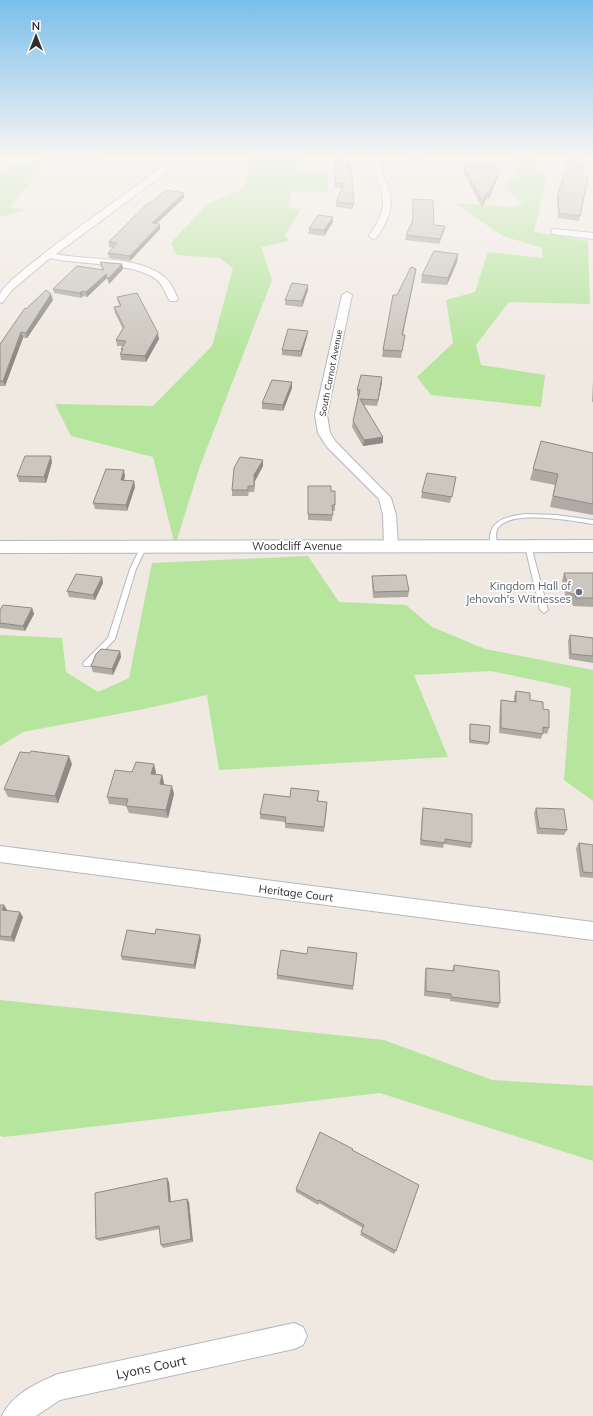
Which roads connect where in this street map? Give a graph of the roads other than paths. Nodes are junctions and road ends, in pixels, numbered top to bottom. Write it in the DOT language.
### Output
graph roads {
  1 [pos="92,223"];
  2 [pos="382,223"];
  3 [pos="555,232"];
  4 [pos="373,236"];
  5 [pos="593,236"];
  6 [pos="48,255"];
  7 [pos="347,295"];
  8 [pos="173,299"];
  9 [pos="0,300"];
  10 [pos="593,522"];
  11 [pos="144,546"];
  12 [pos="392,546"];
  13 [pos="494,546"];
  14 [pos="528,546"];
  15 [pos="593,546"];
  16 [pos="0,547"];
  17 [pos="544,610"];
  18 [pos="87,664"];
  19 [pos="0,854"];
  20 [pos="593,931"];
  21 [pos="294,1336"];
  22 [pos="16,1416"];
  1 -- 6 [label="street"];
  2 -- 4 [label="street"];
  3 -- 5 [label="street"];
  6 -- 8 [label="street"];
  6 -- 9 [label="street"];
  7 -- 12 [label="street, South Carnot Avenue"];
  10 -- 13 [label="lane"];
  11 -- 12 [label="main road, Woodcliff Avenue"];
  11 -- 16 [label="main road, Woodcliff Avenue"];
  11 -- 18 [label="lane"];
  12 -- 13 [label="main road, Woodcliff Avenue"];
  13 -- 14 [label="main road, Woodcliff Avenue"];
  14 -- 15 [label="main road, Woodcliff Avenue"];
  14 -- 17 [label="lane"];
  19 -- 20 [label="street, Heritage Court"];
  21 -- 22 [label="street, Lyons Court"];
}
